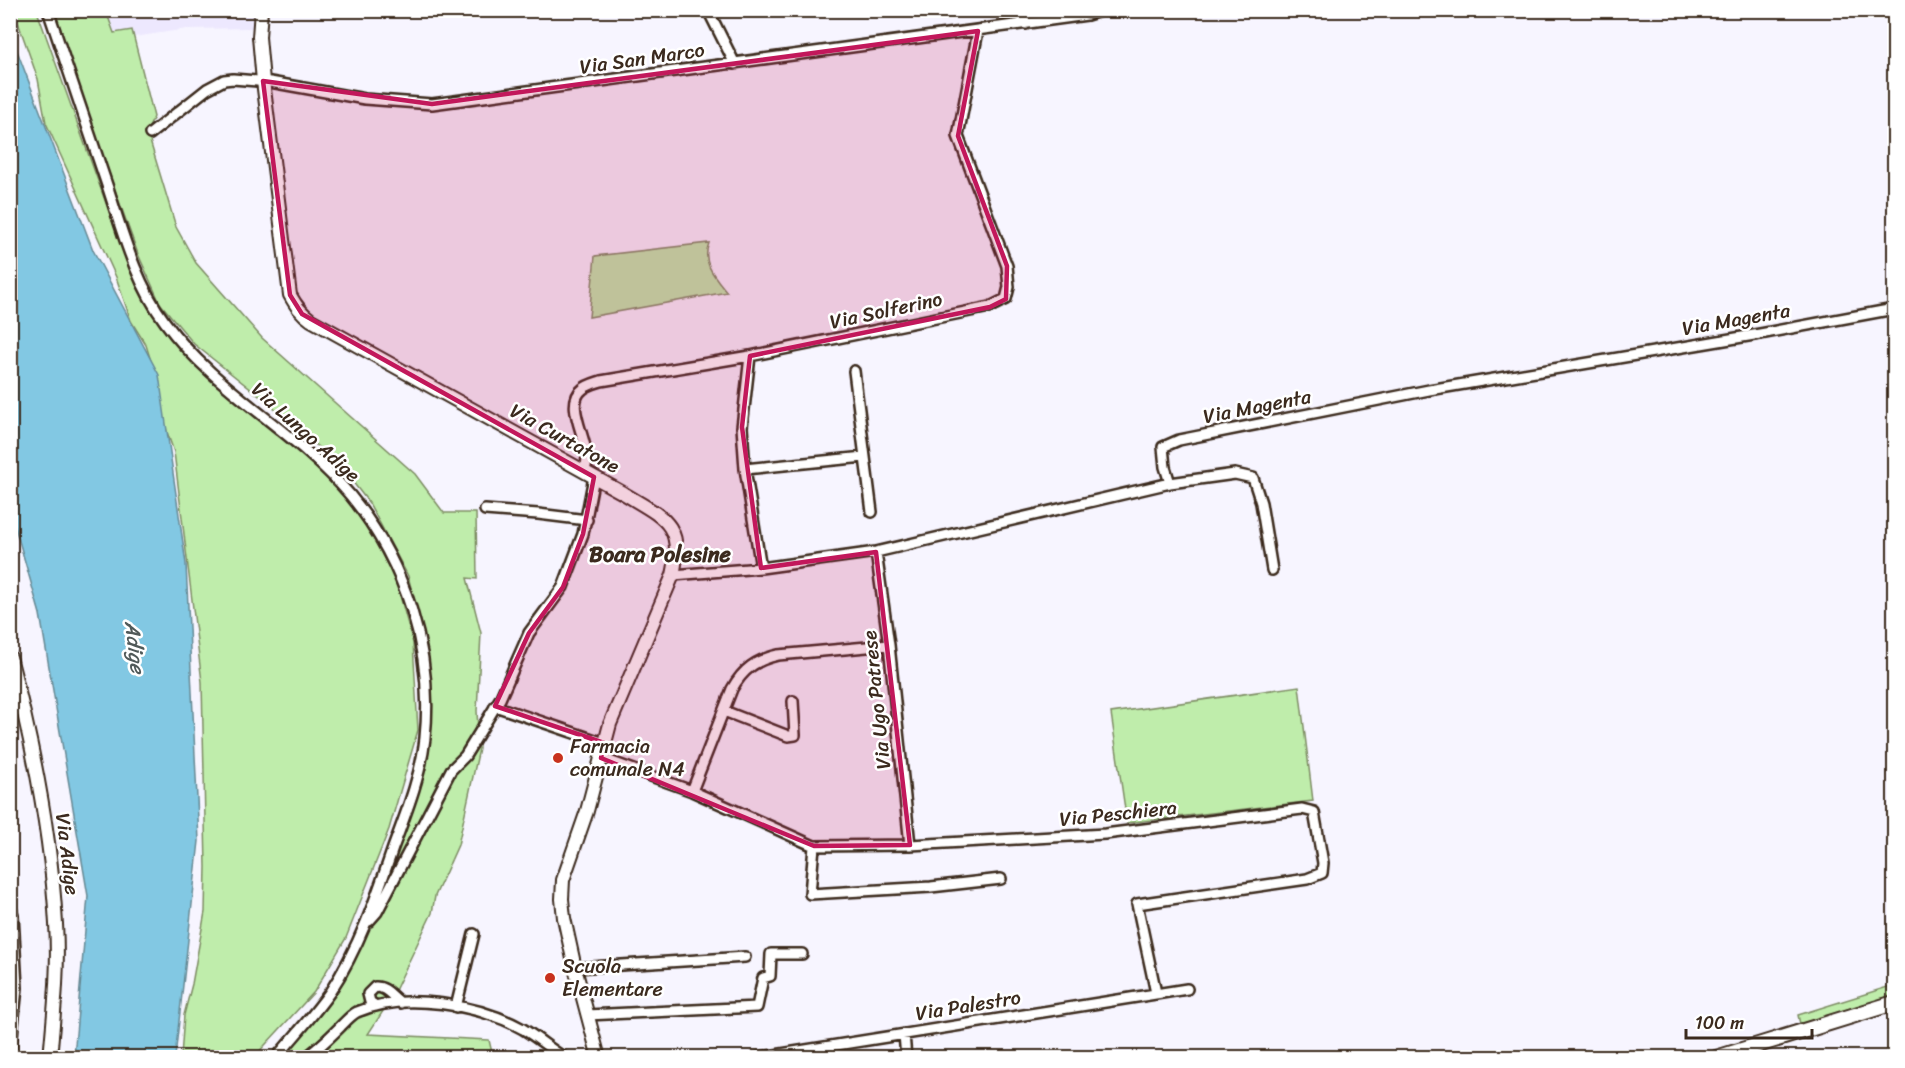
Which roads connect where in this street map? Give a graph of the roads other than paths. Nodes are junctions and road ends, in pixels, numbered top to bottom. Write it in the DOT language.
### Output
graph roads {
  1 [pos="48,10"];
  2 [pos="261,10"];
  3 [pos="708,10"];
  4 [pos="1018,10"];
  5 [pos="1103,10"];
  6 [pos="1026,24"];
  7 [pos="978,31"];
  8 [pos="735,64"];
  9 [pos="263,81"];
  10 [pos="150,134"];
  11 [pos="1894,309"];
  12 [pos="750,356"];
  13 [pos="854,371"];
  14 [pos="864,457"];
  15 [pos="746,469"];
  16 [pos="589,474"];
  17 [pos="1170,483"];
  18 [pos="485,510"];
  19 [pos="872,512"];
  20 [pos="587,520"];
  21 [pos="876,552"];
  22 [pos="760,568"];
  23 [pos="1272,570"];
  24 [pos="673,575"];
  25 [pos="889,645"];
  26 [pos="10,657"];
  27 [pos="793,701"];
  28 [pos="495,706"];
  29 [pos="724,711"];
  30 [pos="604,743"];
  31 [pos="601,758"];
  32 [pos="692,791"];
  33 [pos="910,845"];
  34 [pos="814,846"];
  35 [pos="1000,879"];
  36 [pos="10,905"];
  37 [pos="366,925"];
  38 [pos="474,934"];
  39 [pos="802,954"];
  40 [pos="745,957"];
  41 [pos="575,968"];
  42 [pos="1187,988"];
  43 [pos="1156,993"];
  44 [pos="401,1003"];
  45 [pos="1894,1003"];
  46 [pos="376,1006"];
  47 [pos="456,1006"];
  48 [pos="587,1015"];
  49 [pos="904,1034"];
  50 [pos="10,1054"];
  51 [pos="50,1058"];
  52 [pos="276,1058"];
  53 [pos="305,1058"];
  54 [pos="565,1058"];
  55 [pos="599,1058"];
  56 [pos="755,1058"];
  57 [pos="906,1058"];
  58 [pos="1716,1058"];
  1 -- 37 [label="street, Via Lungo Adige"];
  2 -- 9 [label="street, Via Curtatone"];
  3 -- 8 [label="street"];
  4 -- 6 [label="street"];
  5 -- 6 [label="street, Via San Marco"];
  6 -- 7 [label="street, Via San Marco"];
  7 -- 8 [label="street, Via San Marco"];
  7 -- 12 [label="street, Via Solferino"];
  8 -- 9 [label="street, Via San Marco"];
  9 -- 10 [label="street, Via San Marco"];
  9 -- 16 [label="street, Via Curtatone"];
  11 -- 17 [label="street, Via Magenta"];
  12 -- 15 [label="street"];
  12 -- 16 [label="street, Via Solferino"];
  13 -- 14 [label="street"];
  14 -- 15 [label="street"];
  14 -- 19 [label="street"];
  15 -- 22 [label="street"];
  16 -- 20 [label="street"];
  16 -- 24 [label="street, Via Curtatone"];
  17 -- 21 [label="street"];
  17 -- 23 [label="street"];
  18 -- 20 [label="street"];
  20 -- 28 [label="street"];
  21 -- 22 [label="street"];
  21 -- 25 [label="street, Via Ugo Patrese"];
  22 -- 24 [label="street"];
  24 -- 30 [label="street, Via Curtatone"];
  25 -- 29 [label="street"];
  25 -- 33 [label="street, Via Ugo Patrese"];
  26 -- 51 [label="street, Via Adige"];
  27 -- 29 [label="street"];
  28 -- 30 [label="street"];
  28 -- 37 [label="street"];
  29 -- 32 [label="street"];
  30 -- 31 [label="street, Via Curtatone"];
  31 -- 32 [label="street, Via Peschiera"];
  31 -- 41 [label="street, Via Curtatone"];
  32 -- 34 [label="street, Via Peschiera"];
  33 -- 34 [label="street, Via Peschiera"];
  33 -- 43 [label="street, Via Peschiera"];
  34 -- 35 [label="street"];
  36 -- 50 [label="street"];
  37 -- 52 [label="street, Via Lungo Adige"];
  38 -- 47 [label="street"];
  39 -- 48 [label="street"];
  40 -- 41 [label="street"];
  41 -- 48 [label="street, Via Curtatone"];
  42 -- 43 [label="street, Via Palestro"];
  43 -- 49 [label="street, Via Palestro"];
  44 -- 46 [label="street"];
  44 -- 46 [label="street"];
  44 -- 47 [label="street"];
  45 -- 58 [label="main road"];
  46 -- 53 [label="street"];
  47 -- 54 [label="street"];
  48 -- 55 [label="street, Via Curtatone"];
  49 -- 56 [label="street, Via Palestro"];
  49 -- 57 [label="street"];
}
